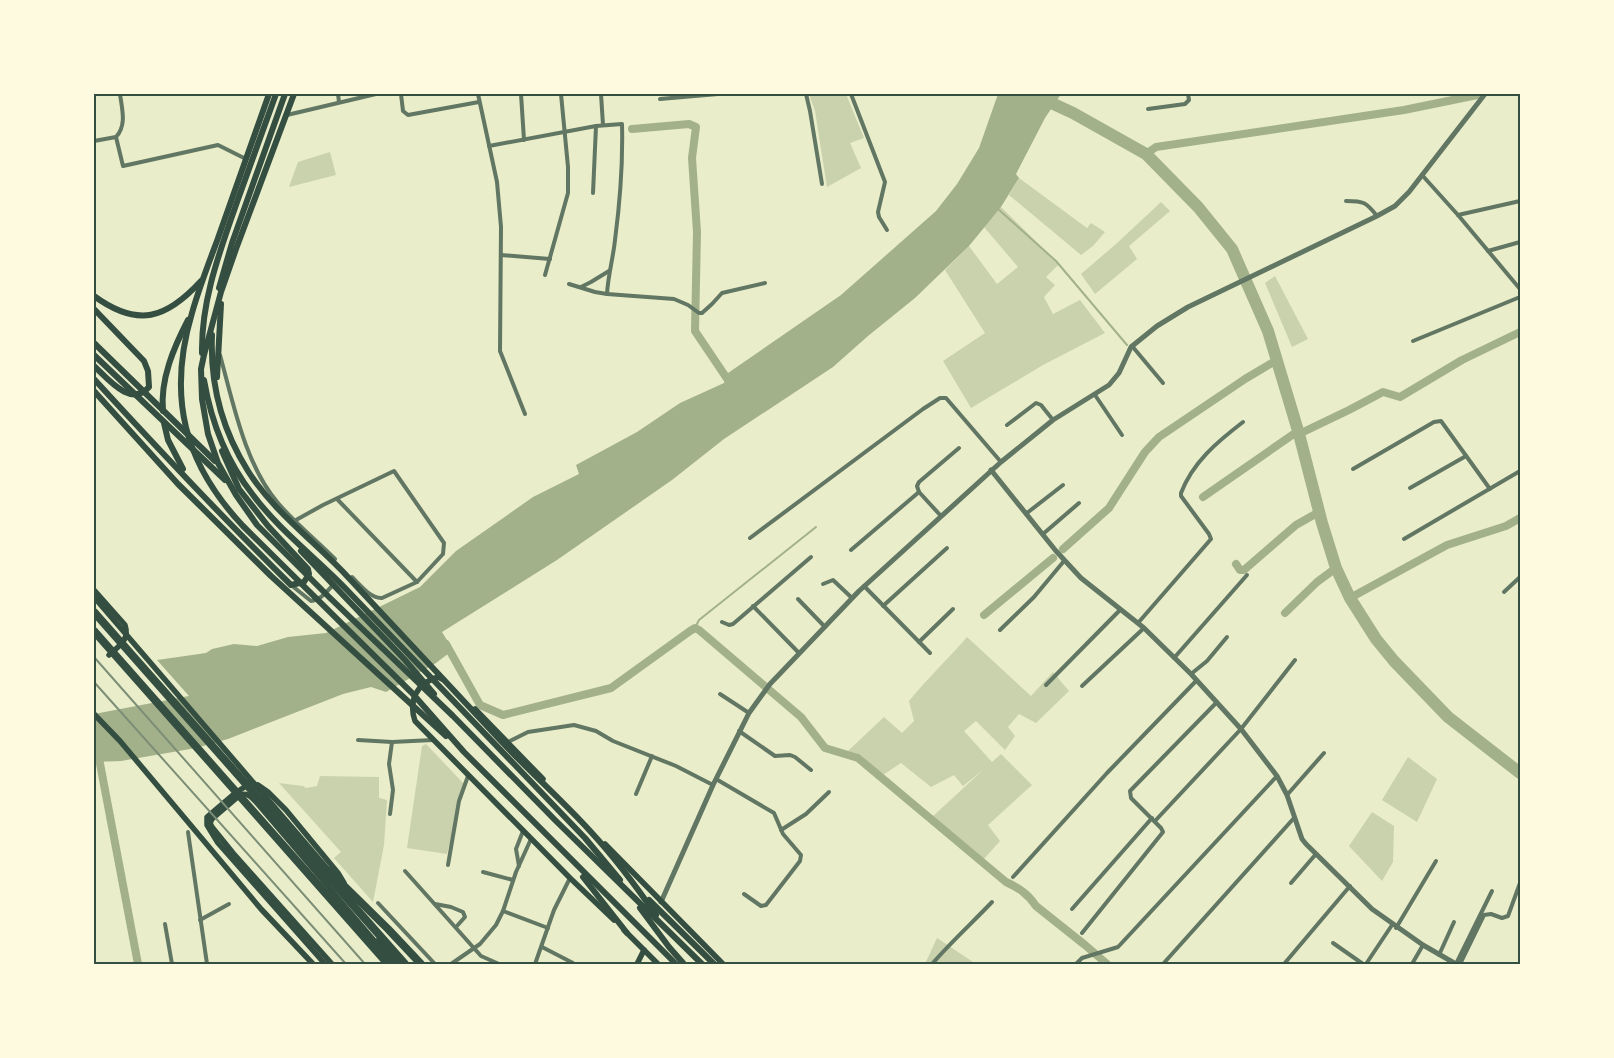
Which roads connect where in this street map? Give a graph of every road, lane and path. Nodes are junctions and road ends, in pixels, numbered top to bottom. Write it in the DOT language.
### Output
graph roads {
  1 [pos="120,94"];
  2 [pos="269,94"];
  3 [pos="276,94"];
  4 [pos="285,94"];
  5 [pos="294,94"];
  6 [pos="338,94"];
  7 [pos="376,94"];
  8 [pos="401,94"];
  9 [pos="478,94"];
  10 [pos="521,94"];
  11 [pos="561,94"];
  12 [pos="601,94"];
  13 [pos="718,94"];
  14 [pos="806,94"];
  15 [pos="851,94"];
  16 [pos="1188,94"];
  17 [pos="1485,94"];
  18 [pos="660,99"];
  19 [pos="339,102"];
  20 [pos="479,102"];
  21 [pos="1148,110"];
  22 [pos="287,115"];
  23 [pos="603,125"];
  24 [pos="596,126"];
  25 [pos="564,132"];
  26 [pos="116,137"];
  27 [pos="524,140"];
  28 [pos="94,141"];
  29 [pos="489,146"];
  30 [pos="246,159"];
  31 [pos="1422,175"];
  32 [pos="822,184"];
  33 [pos="593,193"];
  34 [pos="1346,201"];
  35 [pos="1520,201"];
  36 [pos="1376,216"];
  37 [pos="1458,216"];
  38 [pos="887,230"];
  39 [pos="1520,242"];
  40 [pos="1488,252"];
  41 [pos="501,255"];
  42 [pos="550,259"];
  43 [pos="609,270"];
  44 [pos="545,275"];
  45 [pos="204,278"];
  46 [pos="764,283"];
  47 [pos="569,284"];
  48 [pos="581,287"];
  49 [pos="1520,289"];
  50 [pos="221,292"];
  51 [pos="607,294"];
  52 [pos="94,296"];
  53 [pos="1520,297"];
  54 [pos="94,309"];
  55 [pos="191,314"];
  56 [pos="1413,341"];
  57 [pos="94,343"];
  58 [pos="1132,346"];
  59 [pos="218,348"];
  60 [pos="94,356"];
  61 [pos="94,366"];
  62 [pos="94,379"];
  63 [pos="1163,383"];
  64 [pos="94,391"];
  65 [pos="1095,395"];
  66 [pos="525,414"];
  67 [pos="1053,420"];
  68 [pos="1243,422"];
  69 [pos="1007,425"];
  70 [pos="1122,435"];
  71 [pos="959,448"];
  72 [pos="1466,456"];
  73 [pos="1001,462"];
  74 [pos="1354,469"];
  75 [pos="991,470"];
  76 [pos="1520,471"];
  77 [pos="188,478"];
  78 [pos="1063,485"];
  79 [pos="1410,488"];
  80 [pos="1490,489"];
  81 [pos="919,492"];
  82 [pos="337,499"];
  83 [pos="1080,503"];
  84 [pos="1026,513"];
  85 [pos="940,516"];
  86 [pos="273,518"];
  87 [pos="296,520"];
  88 [pos="1043,534"];
  89 [pos="750,538"];
  90 [pos="1404,539"];
  91 [pos="947,548"];
  92 [pos="851,550"];
  93 [pos="811,557"];
  94 [pos="1064,561"];
  95 [pos="337,562"];
  96 [pos="1247,575"];
  97 [pos="1520,577"];
  98 [pos="354,579"];
  99 [pos="336,581"];
  100 [pos="417,582"];
  101 [pos="823,584"];
  102 [pos="290,585"];
  103 [pos="864,586"];
  104 [pos="94,590"];
  105 [pos="1504,592"];
  106 [pos="94,597"];
  107 [pos="852,598"];
  108 [pos="798,599"];
  109 [pos="753,606"];
  110 [pos="883,606"];
  111 [pos="953,609"];
  112 [pos="1120,610"];
  113 [pos="94,612"];
  114 [pos="722,622"];
  115 [pos="1138,623"];
  116 [pos="825,627"];
  117 [pos="1144,628"];
  118 [pos="1000,630"];
  119 [pos="94,631"];
  120 [pos="1227,637"];
  121 [pos="919,642"];
  122 [pos="930,653"];
  123 [pos="799,654"];
  124 [pos="109,655"];
  125 [pos="1174,658"];
  126 [pos="1295,660"];
  127 [pos="1191,674"];
  128 [pos="1196,681"];
  129 [pos="1046,685"];
  130 [pos="1082,686"];
  131 [pos="720,694"];
  132 [pos="1217,702"];
  133 [pos="748,713"];
  134 [pos="94,714"];
  135 [pos="453,716"];
  136 [pos="1241,729"];
  137 [pos="739,731"];
  138 [pos="358,740"];
  139 [pos="433,740"];
  140 [pos="392,742"];
  141 [pos="508,742"];
  142 [pos="464,752"];
  143 [pos="1324,753"];
  144 [pos="652,756"];
  145 [pos="811,770"];
  146 [pos="468,776"];
  147 [pos="1277,776"];
  148 [pos="716,779"];
  149 [pos="713,785"];
  150 [pos="829,792"];
  151 [pos="636,794"];
  152 [pos="1287,795"];
  153 [pos="390,814"];
  154 [pos="1152,818"];
  155 [pos="1294,818"];
  156 [pos="1155,821"];
  157 [pos="781,830"];
  158 [pos="523,831"];
  159 [pos="188,832"];
  160 [pos="572,837"];
  161 [pos="531,839"];
  162 [pos="300,844"];
  163 [pos="615,854"];
  164 [pos="1316,854"];
  165 [pos="565,855"];
  166 [pos="1436,861"];
  167 [pos="448,865"];
  168 [pos="519,866"];
  169 [pos="405,871"];
  170 [pos="483,872"];
  171 [pos="1013,877"];
  172 [pos="570,878"];
  173 [pos="514,880"];
  174 [pos="1291,883"];
  175 [pos="1520,883"];
  176 [pos="1350,886"];
  177 [pos="639,891"];
  178 [pos="1492,891"];
  179 [pos="744,894"];
  180 [pos="661,902"];
  181 [pos="992,902"];
  182 [pos="378,903"];
  183 [pos="229,904"];
  184 [pos="435,904"];
  185 [pos="1072,909"];
  186 [pos="503,911"];
  187 [pos="200,920"];
  188 [pos="1454,922"];
  189 [pos="165,924"];
  190 [pos="456,926"];
  191 [pos="1394,927"];
  192 [pos="548,928"];
  193 [pos="627,933"];
  194 [pos="1082,933"];
  195 [pos="1333,943"];
  196 [pos="384,946"];
  197 [pos="1423,946"];
  198 [pos="542,948"];
  199 [pos="474,949"];
  200 [pos="644,950"];
  201 [pos="1439,954"];
  202 [pos="573,962"];
  203 [pos="172,964"];
  204 [pos="207,964"];
  205 [pos="313,964"];
  206 [pos="325,964"];
  207 [pos="332,964"];
  208 [pos="388,964"];
  209 [pos="394,964"];
  210 [pos="400,964"];
  211 [pos="405,964"];
  212 [pos="421,964"];
  213 [pos="435,964"];
  214 [pos="451,964"];
  215 [pos="499,964"];
  216 [pos="535,964"];
  217 [pos="638,964"];
  218 [pos="658,964"];
  219 [pos="676,964"];
  220 [pos="682,964"];
  221 [pos="697,964"];
  222 [pos="702,964"];
  223 [pos="714,964"];
  224 [pos="723,964"];
  225 [pos="932,964"];
  226 [pos="1076,964"];
  227 [pos="1163,964"];
  228 [pos="1284,964"];
  229 [pos="1365,964"];
  230 [pos="1412,964"];
  231 [pos="1457,964"];
  1 -- 26 [label="street"];
  2 -- 30 [label="main road"];
  3 -- 86 [label="main road"];
  4 -- 177 [label="main road"];
  5 -- 22 [label="main road"];
  6 -- 19 [label="street"];
  7 -- 19 [label="street"];
  8 -- 20 [label="street"];
  9 -- 20 [label="street"];
  10 -- 27 [label="street"];
  11 -- 25 [label="street"];
  12 -- 23 [label="street"];
  13 -- 18 [label="street"];
  14 -- 32 [label="street"];
  15 -- 38 [label="street"];
  16 -- 21 [label="street"];
  17 -- 31 [label="street"];
  19 -- 22 [label="street"];
  20 -- 29 [label="street"];
  22 -- 50 [label="main road"];
  23 -- 24 [label="street"];
  23 -- 43 [label="street"];
  24 -- 25 [label="street"];
  24 -- 33 [label="street"];
  25 -- 27 [label="street"];
  25 -- 42 [label="street"];
  26 -- 28 [label="street"];
  26 -- 30 [label="street"];
  27 -- 29 [label="street"];
  29 -- 41 [label="street"];
  30 -- 45 [label="main road"];
  31 -- 36 [label="street"];
  31 -- 37 [label="street"];
  34 -- 36 [label="street"];
  35 -- 37 [label="street"];
  36 -- 58 [label="street"];
  37 -- 40 [label="street"];
  39 -- 40 [label="street"];
  40 -- 49 [label="street"];
  41 -- 42 [label="street"];
  41 -- 66 [label="street"];
  42 -- 44 [label="street"];
  43 -- 48 [label="street"];
  43 -- 51 [label="street"];
  45 -- 52 [label="main road"];
  45 -- 55 [label="main road"];
  46 -- 51 [label="street"];
  47 -- 48 [label="street"];
  48 -- 51 [label="street"];
  50 -- 59 [label="main road"];
  50 -- 135 [label="main road"];
  53 -- 56 [label="street"];
  54 -- 61 [label="main road"];
  55 -- 77 [label="main road"];
  55 -- 142 [label="main road"];
  57 -- 135 [label="main road"];
  58 -- 63 [label="street"];
  58 -- 65 [label="street"];
  59 -- 87 [label="street"];
  59 -- 102 [label="main road"];
  60 -- 86 [label="main road"];
  62 -- 77 [label="main road"];
  64 -- 142 [label="main road"];
  65 -- 67 [label="street"];
  65 -- 70 [label="street"];
  67 -- 69 [label="street"];
  67 -- 73 [label="street"];
  68 -- 115 [label="street"];
  71 -- 81 [label="street"];
  72 -- 74 [label="street"];
  72 -- 79 [label="street"];
  72 -- 80 [label="street"];
  73 -- 75 [label="street"];
  73 -- 89 [label="street"];
  75 -- 84 [label="street"];
  75 -- 85 [label="street"];
  76 -- 80 [label="street"];
  77 -- 102 [label="main road"];
  78 -- 84 [label="street"];
  80 -- 90 [label="street"];
  81 -- 85 [label="street"];
  81 -- 92 [label="street"];
  82 -- 87 [label="street"];
  82 -- 100 [label="street"];
  82 -- 100 [label="street"];
  83 -- 88 [label="street"];
  84 -- 88 [label="street"];
  85 -- 103 [label="street"];
  86 -- 220 [label="main road"];
  87 -- 95 [label="street"];
  88 -- 94 [label="street"];
  91 -- 110 [label="street"];
  93 -- 109 [label="street"];
  94 -- 112 [label="street"];
  94 -- 118 [label="street"];
  95 -- 98 [label="street"];
  95 -- 99 [label="street"];
  96 -- 125 [label="street"];
  97 -- 105 [label="street"];
  98 -- 99 [label="street"];
  98 -- 100 [label="street"];
  99 -- 102 [label="street"];
  101 -- 107 [label="street"];
  103 -- 107 [label="street"];
  103 -- 110 [label="street"];
  104 -- 124 [label="main road"];
  106 -- 196 [label="main road"];
  107 -- 116 [label="street"];
  108 -- 116 [label="street"];
  109 -- 114 [label="street"];
  109 -- 123 [label="street"];
  110 -- 121 [label="street"];
  111 -- 121 [label="street"];
  112 -- 115 [label="street"];
  112 -- 129 [label="street"];
  113 -- 162 [label="highway"];
  115 -- 117 [label="street"];
  116 -- 123 [label="street"];
  117 -- 125 [label="street"];
  117 -- 130 [label="street"];
  119 -- 208 [label="highway"];
  120 -- 127 [label="street"];
  121 -- 122 [label="street"];
  123 -- 133 [label="street"];
  125 -- 127 [label="street"];
  126 -- 136 [label="street"];
  127 -- 128 [label="street"];
  128 -- 132 [label="street"];
  128 -- 171 [label="street"];
  131 -- 133 [label="street"];
  132 -- 136 [label="street"];
  132 -- 154 [label="street"];
  133 -- 137 [label="street"];
  134 -- 205 [label="main road"];
  135 -- 160 [label="main road"];
  136 -- 147 [label="street"];
  136 -- 156 [label="street"];
  137 -- 145 [label="street"];
  137 -- 148 [label="street"];
  138 -- 140 [label="street"];
  139 -- 140 [label="street"];
  139 -- 141 [label="main road"];
  139 -- 146 [label="main road"];
  140 -- 153 [label="street"];
  141 -- 144 [label="street"];
  141 -- 163 [label="main road"];
  142 -- 165 [label="main road"];
  143 -- 152 [label="street"];
  144 -- 149 [label="street"];
  144 -- 151 [label="street"];
  146 -- 158 [label="main road"];
  146 -- 167 [label="street"];
  147 -- 152 [label="street"];
  147 -- 226 [label="street"];
  148 -- 149 [label="street"];
  148 -- 157 [label="street"];
  149 -- 180 [label="street"];
  150 -- 157 [label="street"];
  152 -- 155 [label="street"];
  154 -- 156 [label="street"];
  154 -- 185 [label="street"];
  155 -- 164 [label="street"];
  155 -- 227 [label="street"];
  156 -- 194 [label="street"];
  157 -- 179 [label="street"];
  158 -- 161 [label="main road"];
  158 -- 168 [label="street"];
  159 -- 187 [label="street"];
  160 -- 163 [label="main road"];
  160 -- 222 [label="main road"];
  161 -- 168 [label="street"];
  161 -- 172 [label="main road"];
  162 -- 211 [label="highway"];
  162 -- 212 [label="highway"];
  163 -- 180 [label="main road"];
  164 -- 174 [label="street"];
  164 -- 176 [label="street"];
  165 -- 193 [label="main road"];
  165 -- 219 [label="main road"];
  166 -- 191 [label="street"];
  168 -- 173 [label="street"];
  169 -- 184 [label="street"];
  170 -- 173 [label="street"];
  172 -- 192 [label="street"];
  172 -- 193 [label="main road"];
  173 -- 186 [label="street"];
  175 -- 231 [label="street"];
  176 -- 191 [label="street"];
  176 -- 228 [label="street"];
  177 -- 221 [label="main road"];
  177 -- 223 [label="main road"];
  178 -- 231 [label="street"];
  180 -- 224 [label="main road"];
  181 -- 225 [label="street"];
  182 -- 213 [label="street"];
  183 -- 187 [label="street"];
  184 -- 190 [label="street"];
  184 -- 190 [label="street"];
  186 -- 192 [label="street"];
  186 -- 199 [label="street"];
  187 -- 204 [label="street"];
  188 -- 201 [label="street"];
  189 -- 203 [label="street"];
  190 -- 199 [label="street"];
  191 -- 197 [label="street"];
  191 -- 229 [label="street"];
  192 -- 198 [label="street"];
  193 -- 200 [label="main road"];
  195 -- 229 [label="street"];
  196 -- 206 [label="main road"];
  196 -- 210 [label="main road"];
  197 -- 201 [label="street"];
  197 -- 230 [label="street"];
  198 -- 202 [label="street"];
  198 -- 216 [label="street"];
  199 -- 214 [label="street"];
  199 -- 215 [label="street"];
  200 -- 217 [label="main road"];
  200 -- 218 [label="main road"];
  201 -- 231 [label="street"];
  207 -- 209 [label="main road"];
}
